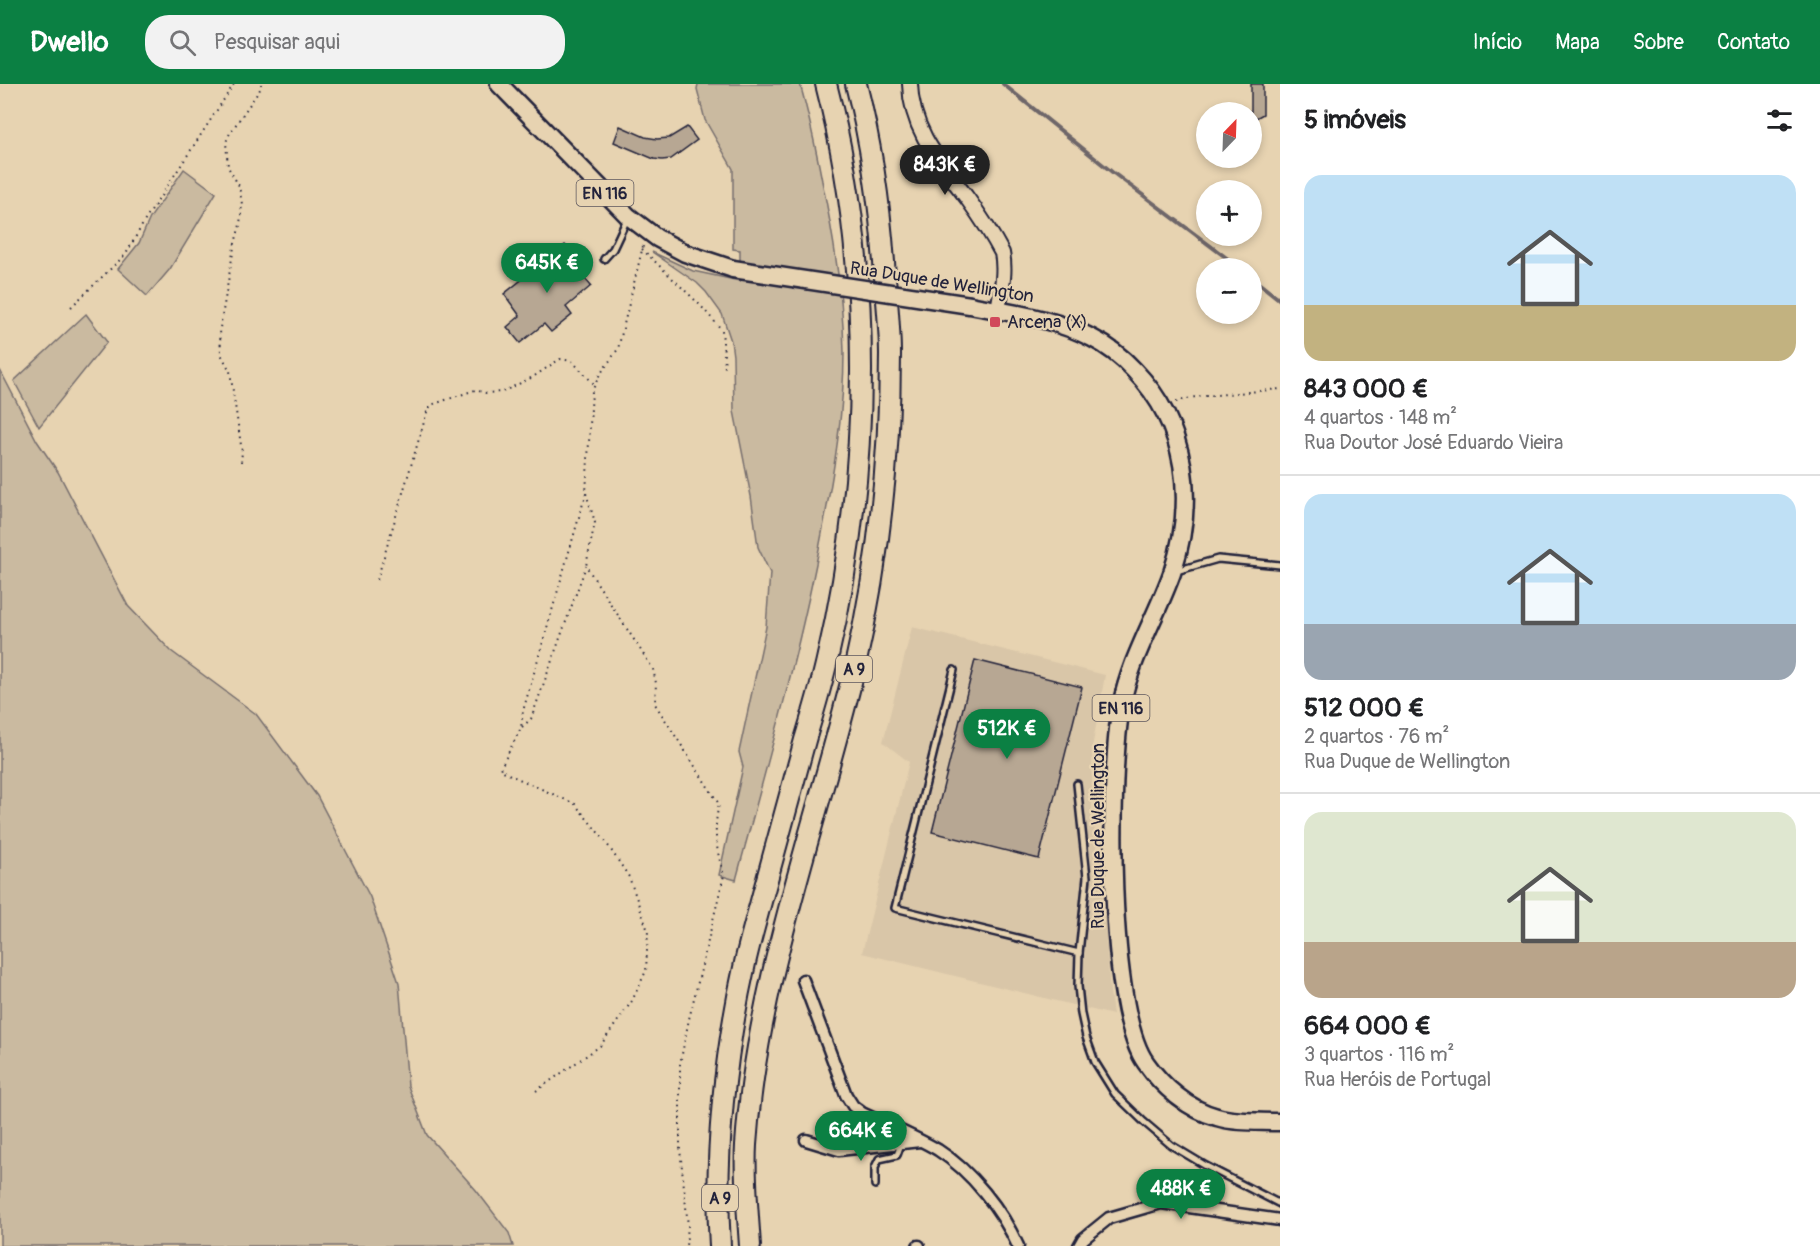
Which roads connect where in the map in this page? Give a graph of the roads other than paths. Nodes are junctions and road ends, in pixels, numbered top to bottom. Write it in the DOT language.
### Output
graph roads {
  1 [pos="499,84"];
  2 [pos="826,84"];
  3 [pos="856,84"];
  4 [pos="910,84"];
  5 [pos="628,216"];
  6 [pos="604,258"];
  7 [pos="998,310"];
  8 [pos="1280,565"];
  9 [pos="1172,572"];
  10 [pos="954,670"];
  11 [pos="1077,784"];
  12 [pos="1079,953"];
  13 [pos="803,980"];
  14 [pos="1280,1122"];
  15 [pos="806,1140"];
  16 [pos="920,1141"];
  17 [pos="902,1144"];
  18 [pos="875,1185"];
  19 [pos="1280,1204"];
  20 [pos="1280,1220"];
  21 [pos="720,1246"];
  22 [pos="750,1246"];
  23 [pos="1018,1246"];
  24 [pos="1079,1246"];
  1 -- 5 [label="main road, Rua Duque de Wellington / EN 116"];
  2 -- 21 [label="highway, A 9"];
  3 -- 22 [label="highway, A 9"];
  4 -- 7 [label="street"];
  5 -- 6 [label="lane"];
  5 -- 7 [label="main road, Rua Duque de Wellington / EN 116, bridge"];
  7 -- 9 [label="main road, Rua Duque de Wellington / EN 116"];
  8 -- 9 [label="lane"];
  9 -- 14 [label="main road, Rua Duque de Wellington / EN 116"];
  10 -- 12 [label="lane"];
  11 -- 12 [label="lane"];
  12 -- 19 [label="lane"];
  13 -- 16 [label="street"];
  15 -- 17 [label="street"];
  16 -- 17 [label="street"];
  16 -- 23 [label="street"];
  17 -- 18 [label="lane"];
  20 -- 24 [label="street"];
}
